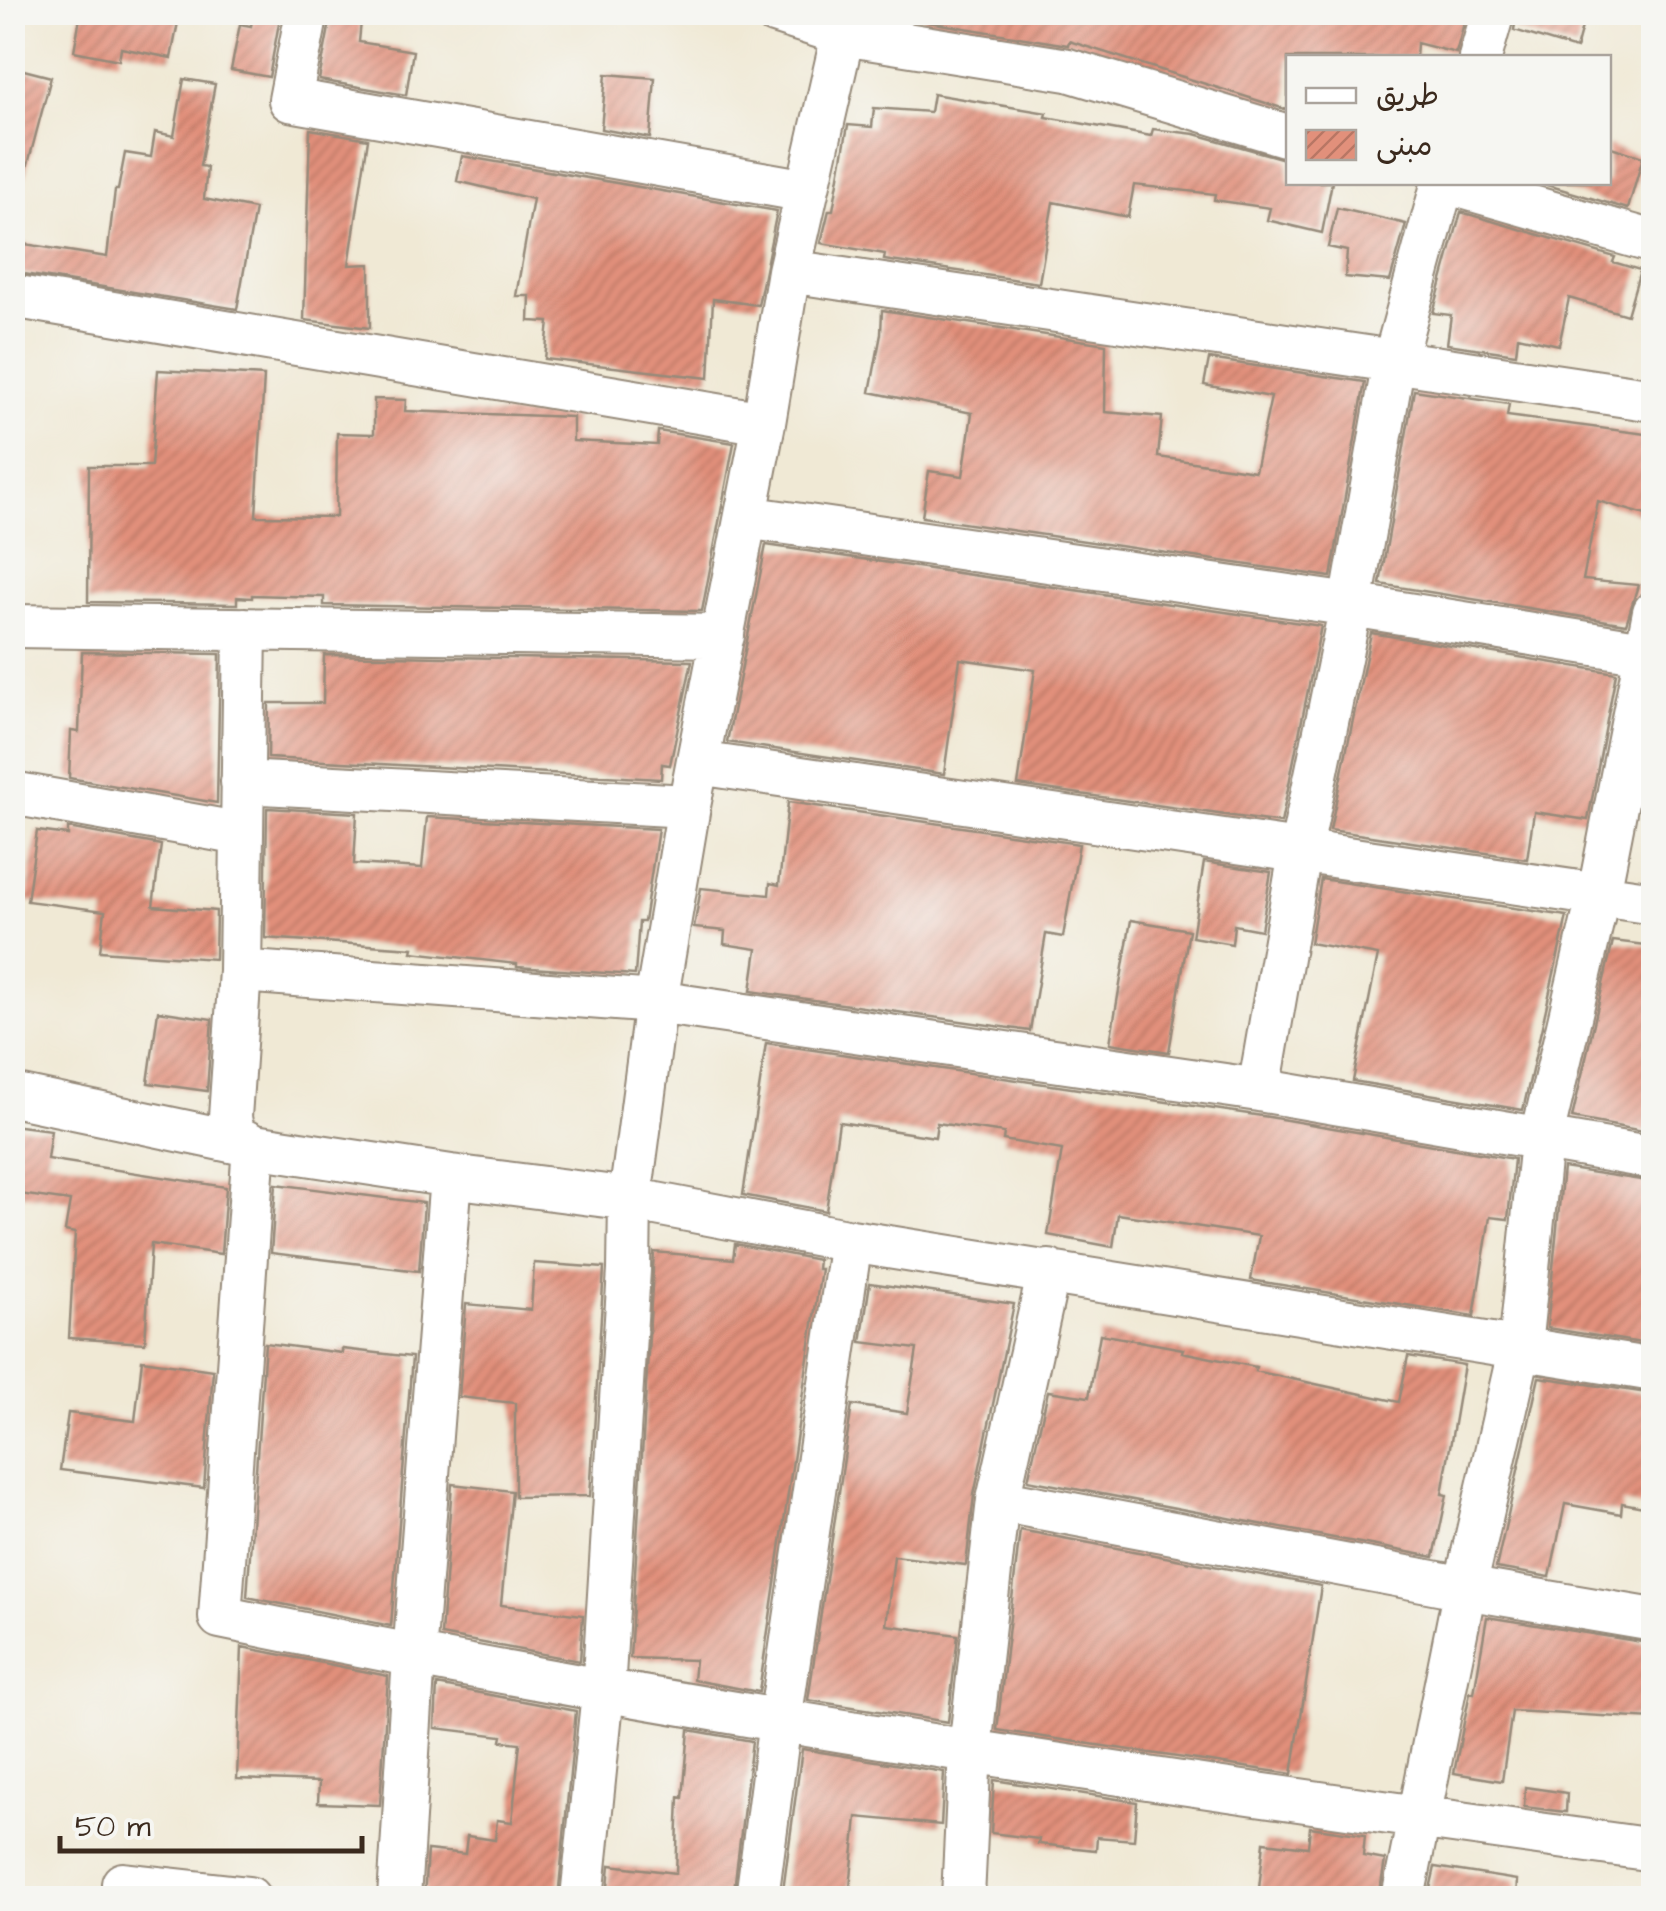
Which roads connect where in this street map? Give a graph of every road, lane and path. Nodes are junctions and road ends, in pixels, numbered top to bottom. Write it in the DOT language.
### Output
graph roads {
  1 [pos="307,12"];
  2 [pos="774,12"];
  3 [pos="1493,12"];
  4 [pos="843,34"];
  5 [pos="1481,55"];
  6 [pos="1286,135"];
  7 [pos="1443,185"];
  8 [pos="1454,185"];
  9 [pos="807,191"];
  10 [pos="1654,242"];
  11 [pos="789,271"];
  12 [pos="12,296"];
  13 [pos="1394,361"];
  14 [pos="1654,400"];
  15 [pos="764,423"];
  16 [pos="746,516"];
  17 [pos="1351,605"];
  18 [pos="12,626"];
  19 [pos="244,629"];
  20 [pos="1649,632"];
  21 [pos="722,636"];
  22 [pos="698,763"];
  23 [pos="242,782"];
  24 [pos="12,793"];
  25 [pos="690,806"];
  26 [pos="242,834"];
  27 [pos="1300,852"];
  28 [pos="1599,893"];
  29 [pos="1654,903"];
  30 [pos="240,971"];
  31 [pos="656,1002"];
  32 [pos="1259,1090"];
  33 [pos="12,1096"];
  34 [pos="1541,1141"];
  35 [pos="254,1146"];
  36 [pos="1654,1158"];
  37 [pos="451,1176"];
  38 [pos="630,1198"];
  39 [pos="850,1241"];
  40 [pos="1049,1271"];
  41 [pos="1520,1347"];
  42 [pos="1654,1370"];
  43 [pos="998,1500"];
  44 [pos="1465,1588"];
  45 [pos="1654,1620"];
  46 [pos="414,1657"];
  47 [pos="603,1692"];
  48 [pos="780,1721"];
  49 [pos="970,1748"];
  50 [pos="1420,1818"];
  51 [pos="1654,1850"];
  52 [pos="123,1884"];
  53 [pos="249,1898"];
  54 [pos="399,1898"];
  55 [pos="582,1898"];
  56 [pos="757,1898"];
  57 [pos="963,1898"];
  58 [pos="1403,1898"];
  1 -- 9 [label="street"];
  2 -- 4 [label="street"];
  3 -- 5 [label="street"];
  4 -- 6 [label="street"];
  4 -- 9 [label="street"];
  7 -- 13 [label="street"];
  8 -- 10 [label="street"];
  9 -- 11 [label="street"];
  11 -- 13 [label="street"];
  11 -- 15 [label="street"];
  12 -- 15 [label="street"];
  13 -- 14 [label="street"];
  13 -- 17 [label="street"];
  15 -- 16 [label="street"];
  16 -- 17 [label="street"];
  16 -- 21 [label="street"];
  17 -- 20 [label="street"];
  17 -- 27 [label="street"];
  18 -- 19 [label="street"];
  19 -- 21 [label="street"];
  19 -- 23 [label="street"];
  20 -- 28 [label="street"];
  21 -- 22 [label="street"];
  22 -- 25 [label="street"];
  22 -- 27 [label="street"];
  23 -- 25 [label="street"];
  23 -- 26 [label="street"];
  24 -- 26 [label="street"];
  25 -- 31 [label="street"];
  26 -- 30 [label="street"];
  27 -- 28 [label="street"];
  27 -- 32 [label="street"];
  28 -- 29 [label="street"];
  28 -- 34 [label="street"];
  30 -- 31 [label="street"];
  30 -- 35 [label="street"];
  31 -- 32 [label="street"];
  31 -- 38 [label="street"];
  32 -- 34 [label="street"];
  33 -- 35 [label="street"];
  34 -- 36 [label="street"];
  34 -- 41 [label="street"];
  35 -- 37 [label="street"];
  35 -- 46 [label="street"];
  37 -- 38 [label="street"];
  37 -- 46 [label="street"];
  38 -- 39 [label="street"];
  38 -- 47 [label="street"];
  39 -- 40 [label="street"];
  39 -- 48 [label="street"];
  40 -- 41 [label="street"];
  40 -- 43 [label="street"];
  41 -- 42 [label="street"];
  41 -- 44 [label="street"];
  43 -- 44 [label="street"];
  43 -- 49 [label="street"];
  44 -- 45 [label="street"];
  44 -- 50 [label="street"];
  46 -- 47 [label="street"];
  46 -- 54 [label="street"];
  47 -- 48 [label="street"];
  47 -- 55 [label="street"];
  48 -- 49 [label="street"];
  48 -- 56 [label="street"];
  49 -- 50 [label="street"];
  49 -- 57 [label="street"];
  50 -- 51 [label="street"];
  50 -- 58 [label="street"];
  52 -- 53 [label="street"];
}
